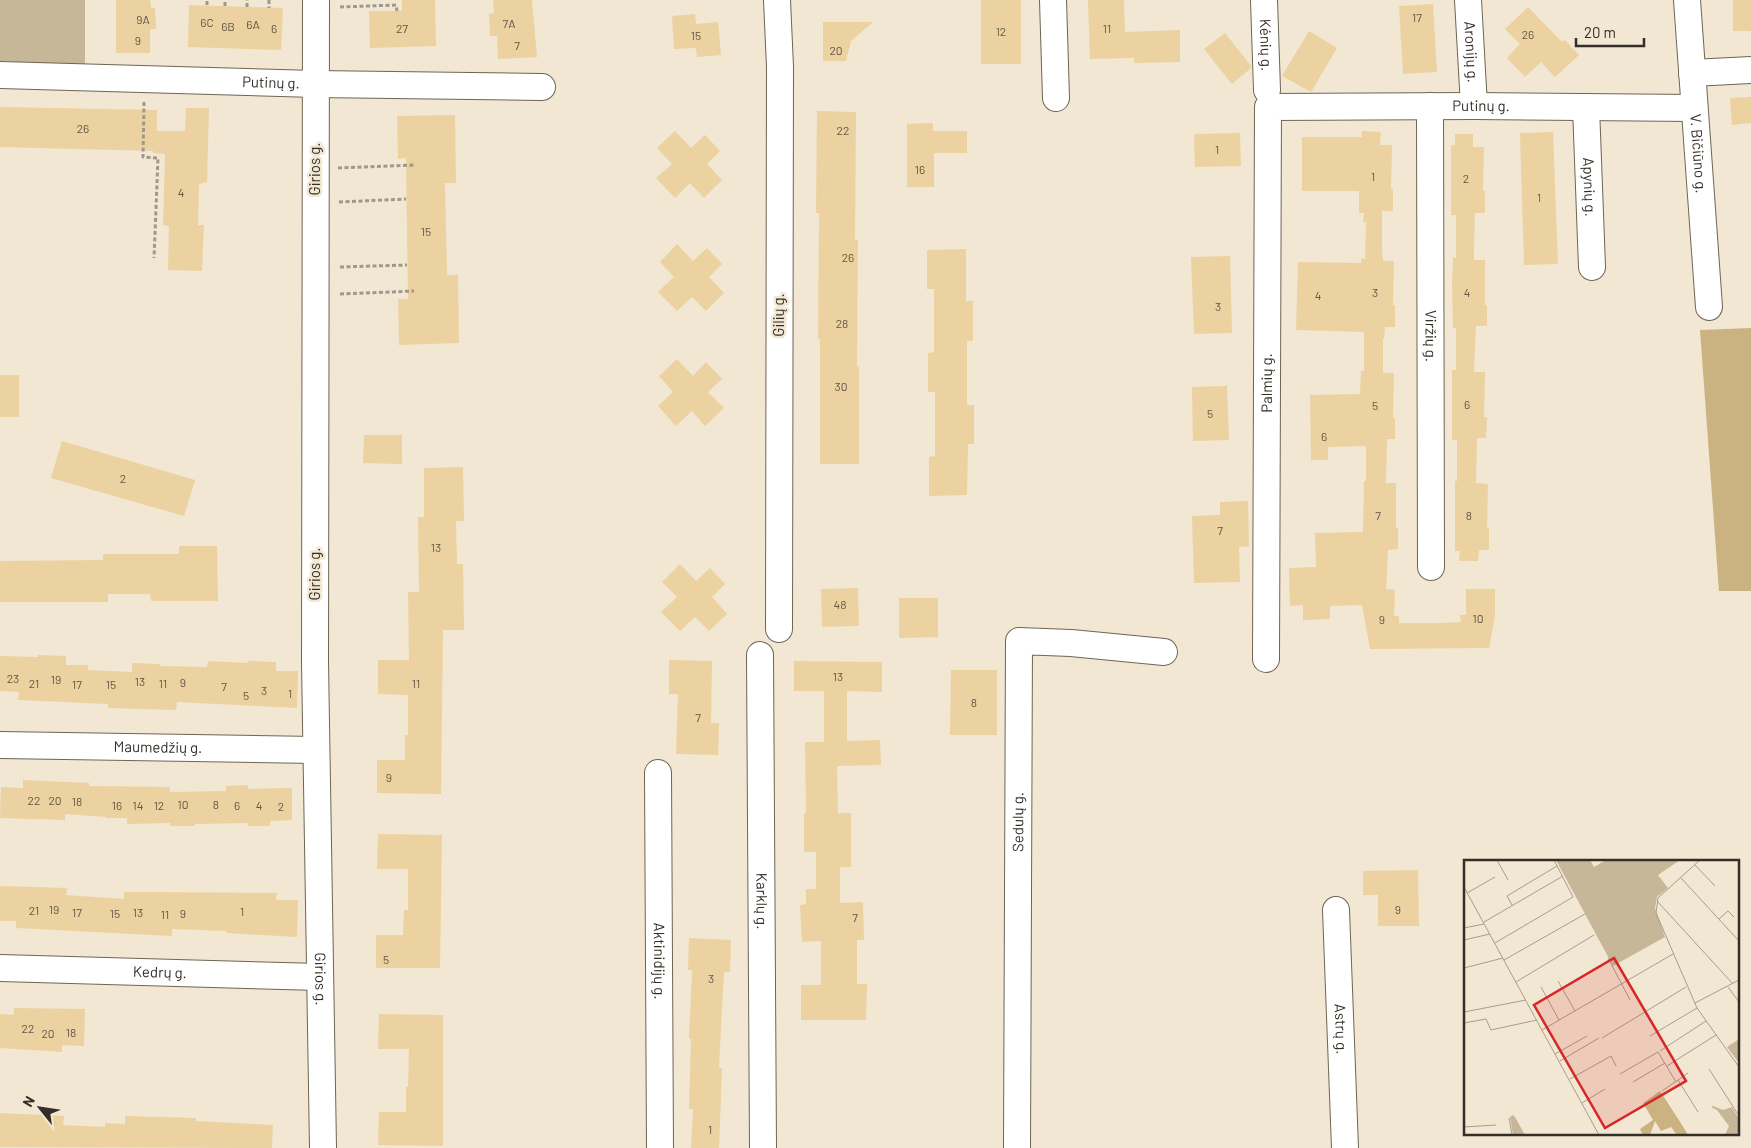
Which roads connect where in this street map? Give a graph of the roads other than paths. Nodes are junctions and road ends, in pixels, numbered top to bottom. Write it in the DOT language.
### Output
graph roads {
  1 [pos="777,0"];
  2 [pos="1053,0"];
  3 [pos="1264,0"];
  4 [pos="1468,0"];
  5 [pos="1686,0"];
  6 [pos="315,4"];
  7 [pos="1751,70"];
  8 [pos="1692,73"];
  9 [pos="0,75"];
  10 [pos="314,84"];
  11 [pos="542,87"];
  12 [pos="1056,98"];
  13 [pos="1268,99"];
  14 [pos="1430,106"];
  15 [pos="1474,106"];
  16 [pos="1586,107"];
  17 [pos="1694,108"];
  18 [pos="1592,267"];
  19 [pos="1709,307"];
  20 [pos="1431,567"];
  21 [pos="779,629"];
  22 [pos="1164,652"];
  23 [pos="760,655"];
  24 [pos="1266,659"];
  25 [pos="0,745"];
  26 [pos="316,750"];
  27 [pos="658,773"];
  28 [pos="1336,910"];
  29 [pos="0,968"];
  30 [pos="320,977"];
  31 [pos="323,1148"];
  32 [pos="660,1148"];
  33 [pos="763,1148"];
  34 [pos="1017,1148"];
  35 [pos="1345,1148"];
  1 -- 21 [label="street, Gilių g."];
  2 -- 12 [label="street"];
  3 -- 13 [label="street, Kėnių g."];
  4 -- 15 [label="street, Aronijų g."];
  5 -- 8 [label="street, V. Bičiūno g."];
  6 -- 10 [label="street, Girios g."];
  7 -- 8 [label="street"];
  8 -- 17 [label="street, V. Bičiūno g."];
  9 -- 10 [label="street, Putinų g."];
  10 -- 11 [label="street, Putinų g."];
  10 -- 26 [label="street, Girios g."];
  13 -- 14 [label="street, Putinų g."];
  13 -- 24 [label="street, Palmių g."];
  14 -- 15 [label="street, Putinų g."];
  14 -- 20 [label="street, Viržių g."];
  15 -- 16 [label="street, Putinų g."];
  16 -- 17 [label="street, Putinų g."];
  16 -- 18 [label="street, Apynių g."];
  17 -- 19 [label="street, V. Bičiūno g."];
  22 -- 34 [label="street, Sedulų g."];
  23 -- 33 [label="street, Karklų g."];
  25 -- 26 [label="street, Maumedžių g."];
  26 -- 30 [label="street, Girios g."];
  27 -- 32 [label="street, Aktinidijų g."];
  28 -- 35 [label="street, Astrų g."];
  29 -- 30 [label="street, Kedrų g."];
  30 -- 31 [label="street, Girios g."];
}
